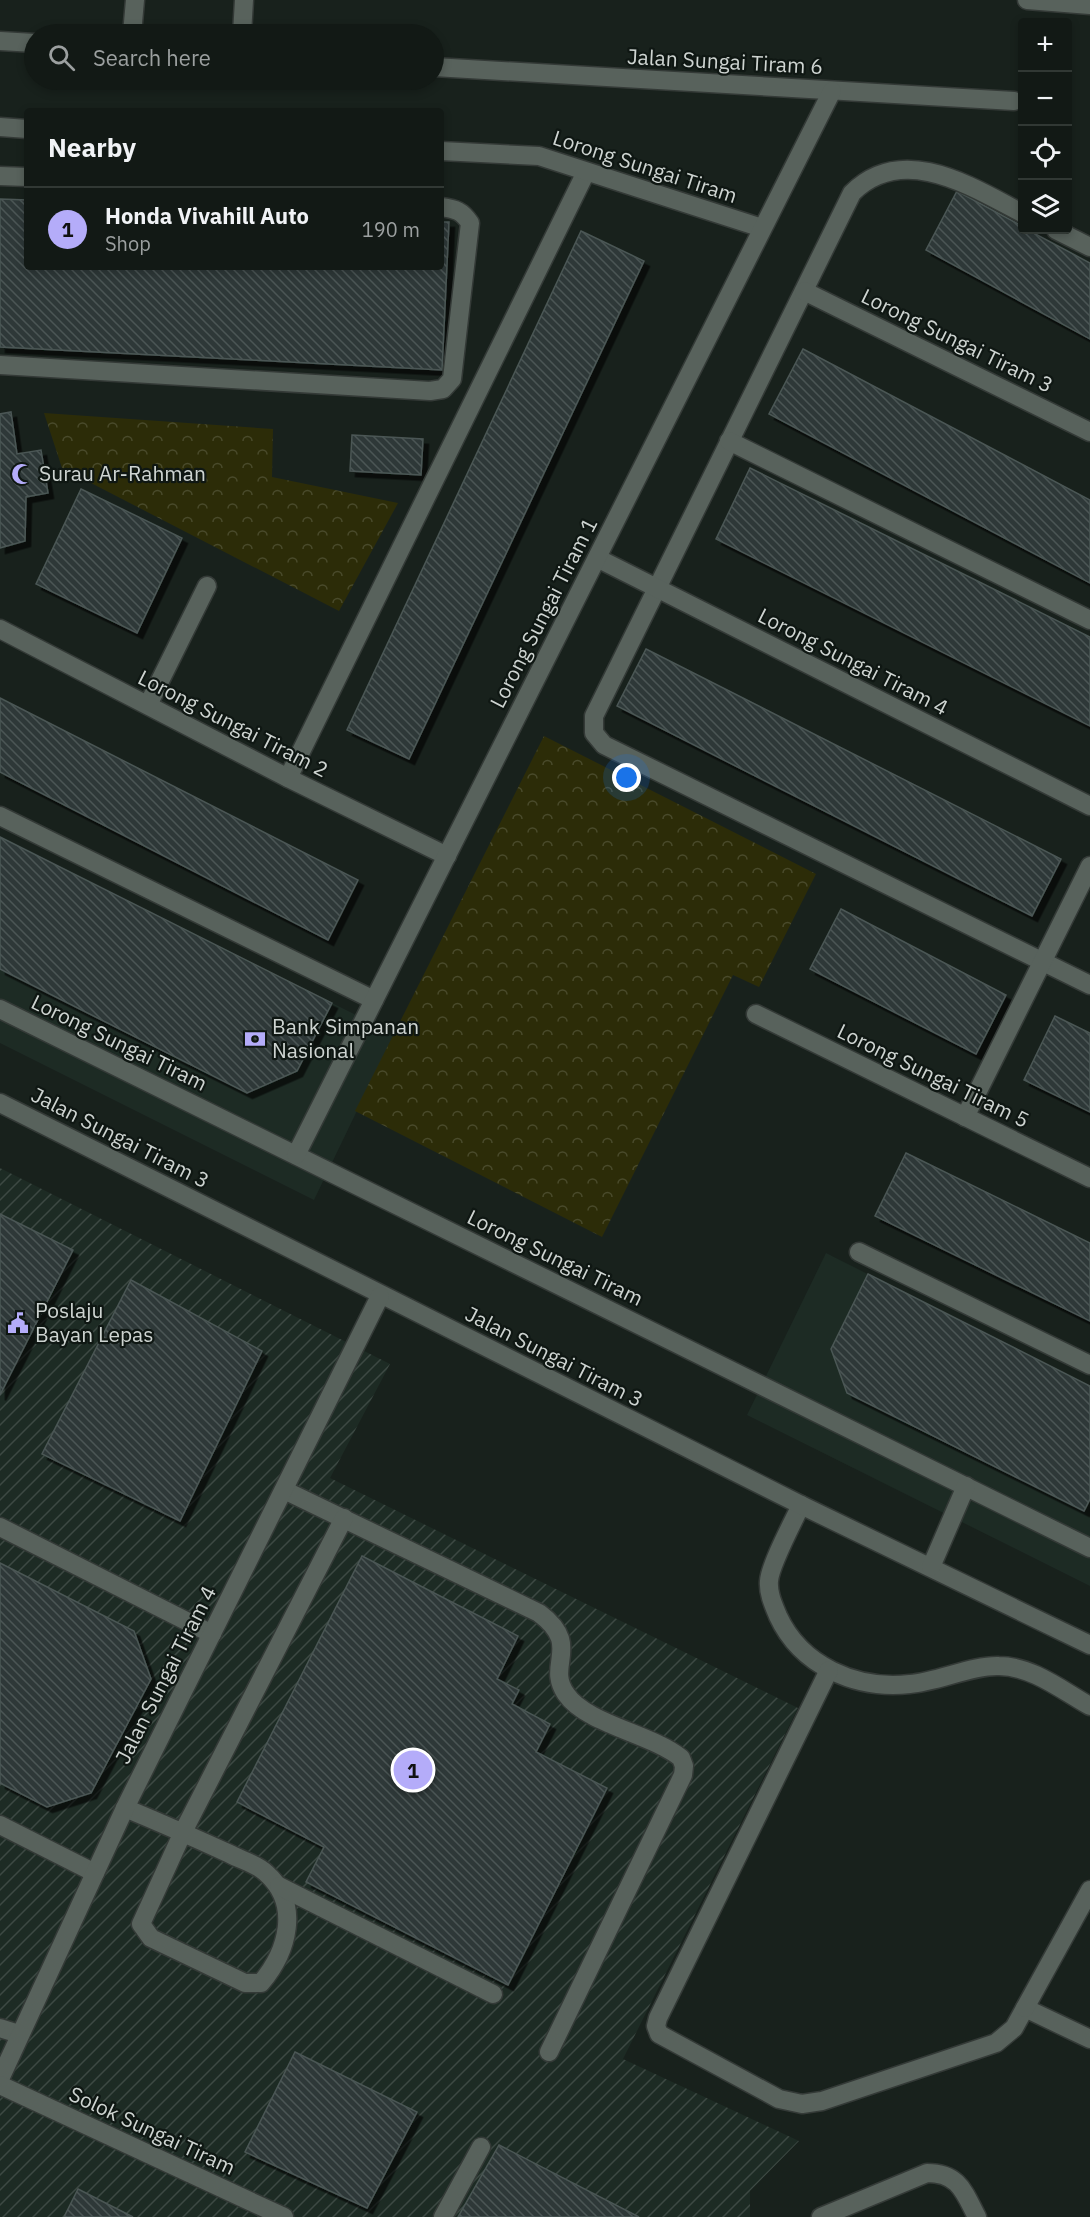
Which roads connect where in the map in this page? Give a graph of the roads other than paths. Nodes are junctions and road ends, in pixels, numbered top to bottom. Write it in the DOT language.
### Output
graph roads {
  1 [pos="135,0"];
  2 [pos="244,0"];
  3 [pos="1027,0"];
  4 [pos="1090,5"];
  5 [pos="133,24"];
  6 [pos="243,24"];
  7 [pos="0,40"];
  8 [pos="24,42"];
  9 [pos="444,68"];
  10 [pos="832,91"];
  11 [pos="1014,101"];
  12 [pos="0,128"];
  13 [pos="24,129"];
  14 [pos="444,151"];
  15 [pos="586,172"];
  16 [pos="0,176"];
  17 [pos="24,177"];
  18 [pos="444,207"];
  19 [pos="1018,211"];
  20 [pos="762,228"];
  21 [pos="1064,234"];
  22 [pos="1090,247"];
  23 [pos="804,291"];
  24 [pos="0,365"];
  25 [pos="1090,432"];
  26 [pos="729,441"];
  27 [pos="597,558"];
  28 [pos="207,586"];
  29 [pos="656,588"];
  30 [pos="1090,620"];
  31 [pos="0,629"];
  32 [pos="148,705"];
  33 [pos="288,778"];
  34 [pos="1090,806"];
  35 [pos="0,816"];
  36 [pos="447,856"];
  37 [pos="1090,866"];
  38 [pos="1042,961"];
  39 [pos="1090,985"];
  40 [pos="374,1000"];
  41 [pos="0,1009"];
  42 [pos="756,1014"];
  43 [pos="0,1102"];
  44 [pos="965,1117"];
  45 [pos="297,1155"];
  46 [pos="1090,1178"];
  47 [pos="859,1252"];
  48 [pos="380,1296"];
  49 [pos="1090,1365"];
  50 [pos="966,1486"];
  51 [pos="284,1490"];
  52 [pos="801,1505"];
  53 [pos="344,1518"];
  54 [pos="0,1527"];
  55 [pos="1088,1544"];
  56 [pos="931,1568"];
  57 [pos="212,1634"];
  58 [pos="1090,1645"];
  59 [pos="829,1670"];
  60 [pos="1090,1706"];
  61 [pos="125,1808"];
  62 [pos="0,1826"];
  63 [pos="183,1832"];
  64 [pos="95,1873"];
  65 [pos="279,1886"];
  66 [pos="1090,1890"];
  67 [pos="493,1994"];
  68 [pos="1025,2008"];
  69 [pos="0,2028"];
  70 [pos="19,2034"];
  71 [pos="1090,2038"];
  72 [pos="549,2052"];
  73 [pos="0,2079"];
  74 [pos="0,2085"];
  75 [pos="481,2147"];
  76 [pos="284,2217"];
  77 [pos="443,2217"];
  78 [pos="821,2217"];
  79 [pos="977,2217"];
  1 -- 5 [label="street"];
  2 -- 6 [label="street"];
  3 -- 4 [label="street"];
  7 -- 8 [label="street"];
  9 -- 10 [label="street, Jalan Sungai Tiram 6"];
  10 -- 11 [label="street, Jalan Sungai Tiram 6"];
  10 -- 20 [label="street, Lorong Sungai Tiram 1"];
  12 -- 13 [label="street"];
  14 -- 15 [label="street, Lorong Sungai Tiram"];
  15 -- 20 [label="street, Lorong Sungai Tiram"];
  15 -- 33 [label="street"];
  16 -- 17 [label="street"];
  18 -- 24 [label="street"];
  19 -- 23 [label="street"];
  20 -- 27 [label="street, Lorong Sungai Tiram 1"];
  21 -- 22 [label="street"];
  23 -- 25 [label="street, Lorong Sungai Tiram 3"];
  23 -- 26 [label="street"];
  26 -- 29 [label="street"];
  26 -- 30 [label="street"];
  27 -- 29 [label="street, Lorong Sungai Tiram 4"];
  27 -- 36 [label="street, Lorong Sungai Tiram 1"];
  28 -- 32 [label="street"];
  29 -- 34 [label="street, Lorong Sungai Tiram 4"];
  29 -- 38 [label="street"];
  31 -- 32 [label="street, Lorong Sungai Tiram 2"];
  32 -- 33 [label="street, Lorong Sungai Tiram 2"];
  33 -- 36 [label="street, Lorong Sungai Tiram 2"];
  35 -- 40 [label="street"];
  36 -- 40 [label="street, Lorong Sungai Tiram 1"];
  37 -- 38 [label="street"];
  38 -- 39 [label="street"];
  38 -- 44 [label="street"];
  40 -- 45 [label="street, Lorong Sungai Tiram 1"];
  41 -- 45 [label="street, Lorong Sungai Tiram"];
  42 -- 44 [label="street, Lorong Sungai Tiram 5"];
  43 -- 48 [label="street, Jalan Sungai Tiram 3"];
  44 -- 46 [label="street, Lorong Sungai Tiram 5"];
  45 -- 50 [label="street, Lorong Sungai Tiram"];
  47 -- 49 [label="street"];
  48 -- 51 [label="street, Jalan Sungai Tiram 4"];
  48 -- 52 [label="street, Jalan Sungai Tiram 3"];
  50 -- 55 [label="street, Lorong Sungai Tiram"];
  50 -- 56 [label="street"];
  51 -- 53 [label="street"];
  51 -- 57 [label="street, Jalan Sungai Tiram 4"];
  52 -- 56 [label="street, Jalan Sungai Tiram 3"];
  52 -- 59 [label="street"];
  53 -- 63 [label="street"];
  53 -- 72 [label="street"];
  54 -- 57 [label="street"];
  56 -- 58 [label="street, Jalan Sungai Tiram 3"];
  57 -- 61 [label="street, Jalan Sungai Tiram 4"];
  59 -- 60 [label="street"];
  59 -- 68 [label="street"];
  61 -- 63 [label="street"];
  61 -- 64 [label="street, Jalan Sungai Tiram 4"];
  62 -- 64 [label="street"];
  63 -- 65 [label="street"];
  63 -- 65 [label="street"];
  64 -- 70 [label="street, Jalan Sungai Tiram 4"];
  65 -- 67 [label="street"];
  66 -- 68 [label="street"];
  68 -- 71 [label="street"];
  69 -- 70 [label="street"];
  70 -- 73 [label="street, Jalan Sungai Tiram 4"];
  74 -- 76 [label="street, Solok Sungai Tiram"];
  75 -- 77 [label="street"];
  78 -- 79 [label="street"];
}
